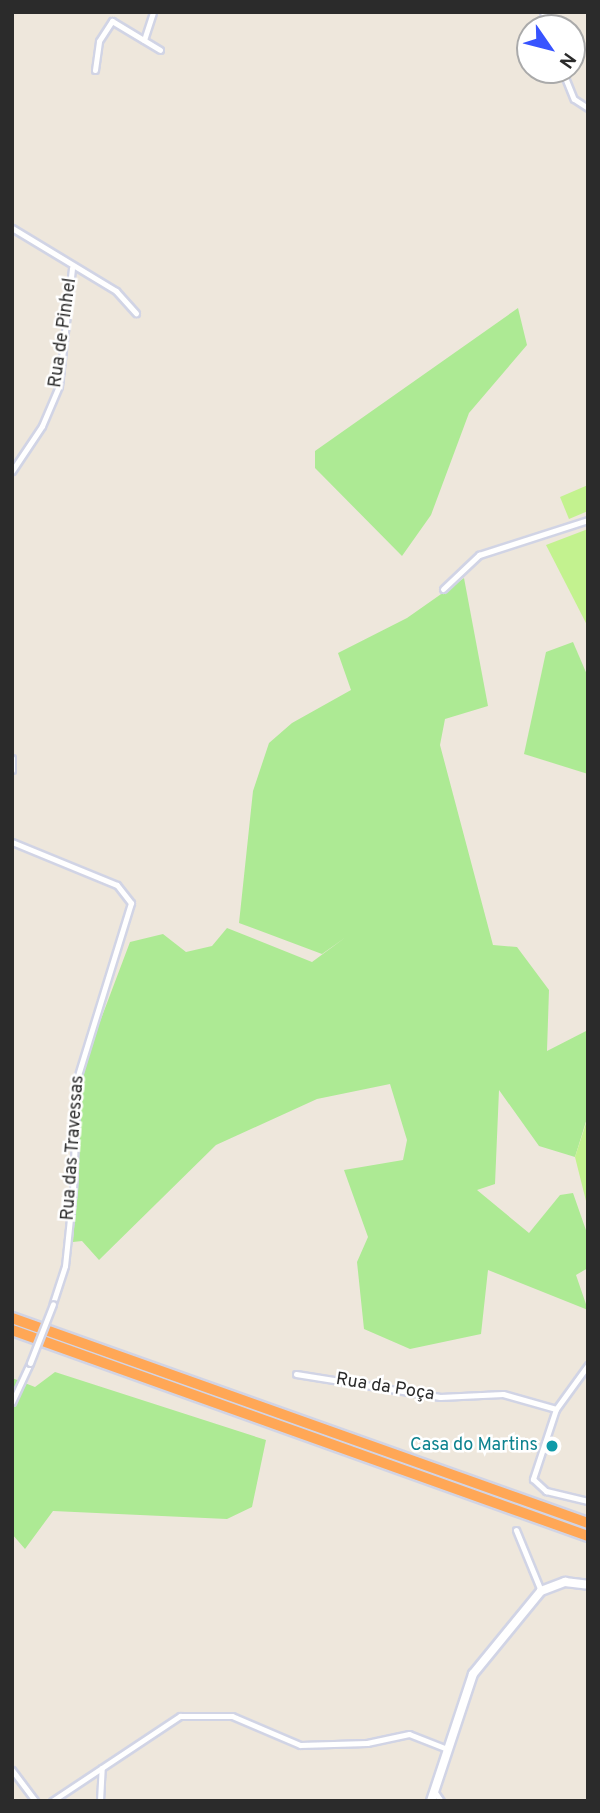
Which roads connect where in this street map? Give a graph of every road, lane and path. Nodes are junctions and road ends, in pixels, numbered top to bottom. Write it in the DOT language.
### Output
graph roads {
  1 [pos="153,12"];
  2 [pos="144,40"];
  3 [pos="160,50"];
  4 [pos="94,70"];
  5 [pos="568,84"];
  6 [pos="588,107"];
  7 [pos="12,228"];
  8 [pos="72,268"];
  9 [pos="136,313"];
  10 [pos="12,471"];
  11 [pos="588,520"];
  12 [pos="443,589"];
  13 [pos="12,758"];
  14 [pos="12,769"];
  15 [pos="12,842"];
  16 [pos="12,1318"];
  17 [pos="12,1330"];
  18 [pos="588,1365"];
  19 [pos="296,1374"];
  20 [pos="12,1402"];
  21 [pos="556,1409"];
  22 [pos="588,1501"];
  23 [pos="588,1523"];
  24 [pos="516,1530"];
  25 [pos="588,1536"];
  26 [pos="588,1585"];
  27 [pos="541,1591"];
  28 [pos="447,1749"];
  29 [pos="102,1768"];
  30 [pos="13,1772"];
  31 [pos="434,1791"];
  32 [pos="36,1801"];
  33 [pos="52,1801"];
  34 [pos="100,1801"];
  35 [pos="431,1801"];
  36 [pos="441,1801"];
  1 -- 2 [label="street"];
  2 -- 3 [label="street"];
  2 -- 4 [label="street"];
  5 -- 6 [label="street"];
  7 -- 8 [label="street"];
  8 -- 9 [label="street"];
  8 -- 10 [label="street, Rua de Pinhel"];
  11 -- 12 [label="street"];
  13 -- 14 [label="street"];
  15 -- 20 [label="street, Rua das Travessas, bridge"];
  16 -- 23 [label="highway"];
  17 -- 25 [label="highway"];
  18 -- 21 [label="street"];
  19 -- 21 [label="street, Rua da Poça"];
  21 -- 22 [label="street"];
  24 -- 27 [label="street"];
  26 -- 27 [label="street"];
  27 -- 28 [label="street"];
  28 -- 29 [label="street"];
  28 -- 31 [label="street"];
  29 -- 33 [label="street"];
  29 -- 34 [label="street"];
  30 -- 32 [label="street"];
  31 -- 35 [label="street"];
  31 -- 36 [label="street"];
}
